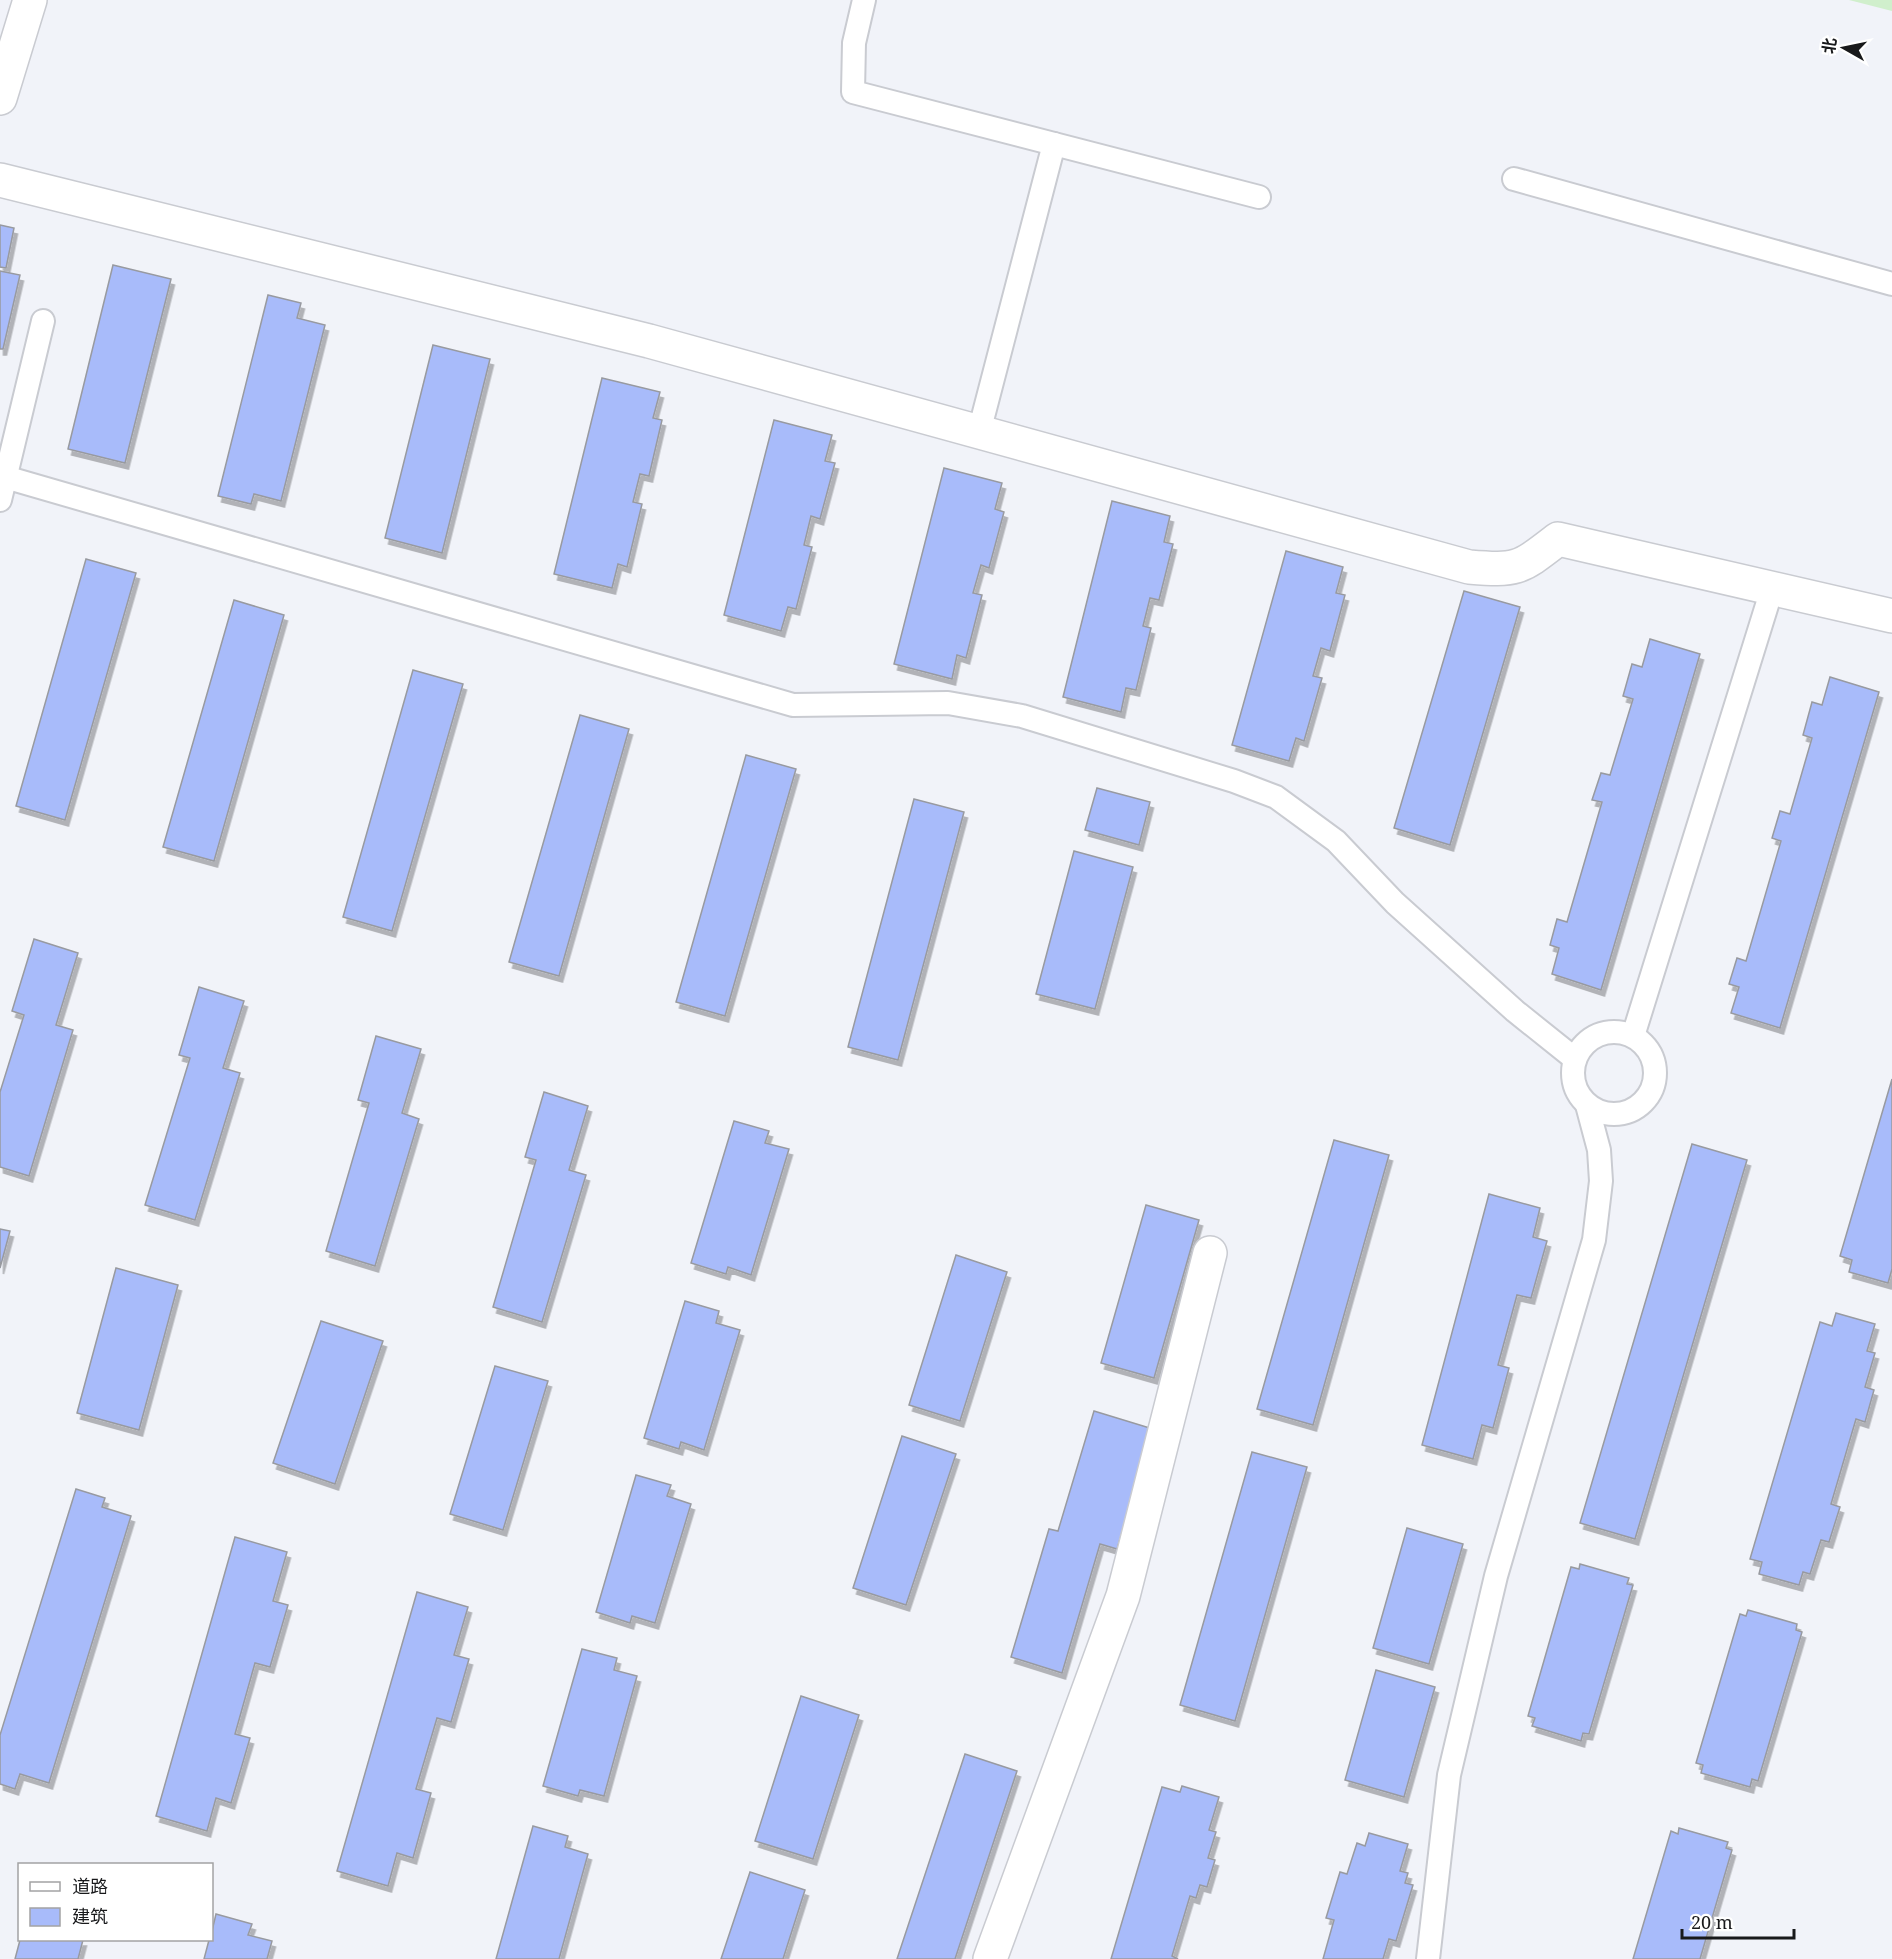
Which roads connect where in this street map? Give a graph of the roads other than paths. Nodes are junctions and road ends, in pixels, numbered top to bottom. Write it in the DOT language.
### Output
graph roads {
  1 [pos="30,0"];
  2 [pos="864,0"];
  3 [pos="0,98"];
  4 [pos="1054,144"];
  5 [pos="1514,179"];
  6 [pos="0,180"];
  7 [pos="1259,197"];
  8 [pos="1892,284"];
  9 [pos="43,321"];
  10 [pos="979,432"];
  11 [pos="5,477"];
  12 [pos="0,500"];
  13 [pos="1772,588"];
  14 [pos="1892,616"];
  15 [pos="1633,1036"];
  16 [pos="1575,1059"];
  17 [pos="1587,1105"];
  18 [pos="1210,1253"];
  19 [pos="990,1959"];
  20 [pos="1428,1959"];
  1 -- 3 [label="street"];
  2 -- 4 [label="lane"];
  4 -- 7 [label="lane"];
  4 -- 10 [label="lane"];
  5 -- 8 [label="lane"];
  6 -- 10 [label="street"];
  9 -- 11 [label="lane"];
  10 -- 13 [label="street"];
  11 -- 12 [label="lane"];
  11 -- 16 [label="lane"];
  13 -- 14 [label="street"];
  13 -- 15 [label="lane"];
  15 -- 16 [label="lane"];
  15 -- 17 [label="lane"];
  16 -- 17 [label="lane"];
  17 -- 20 [label="lane"];
  18 -- 19 [label="street"];
}
